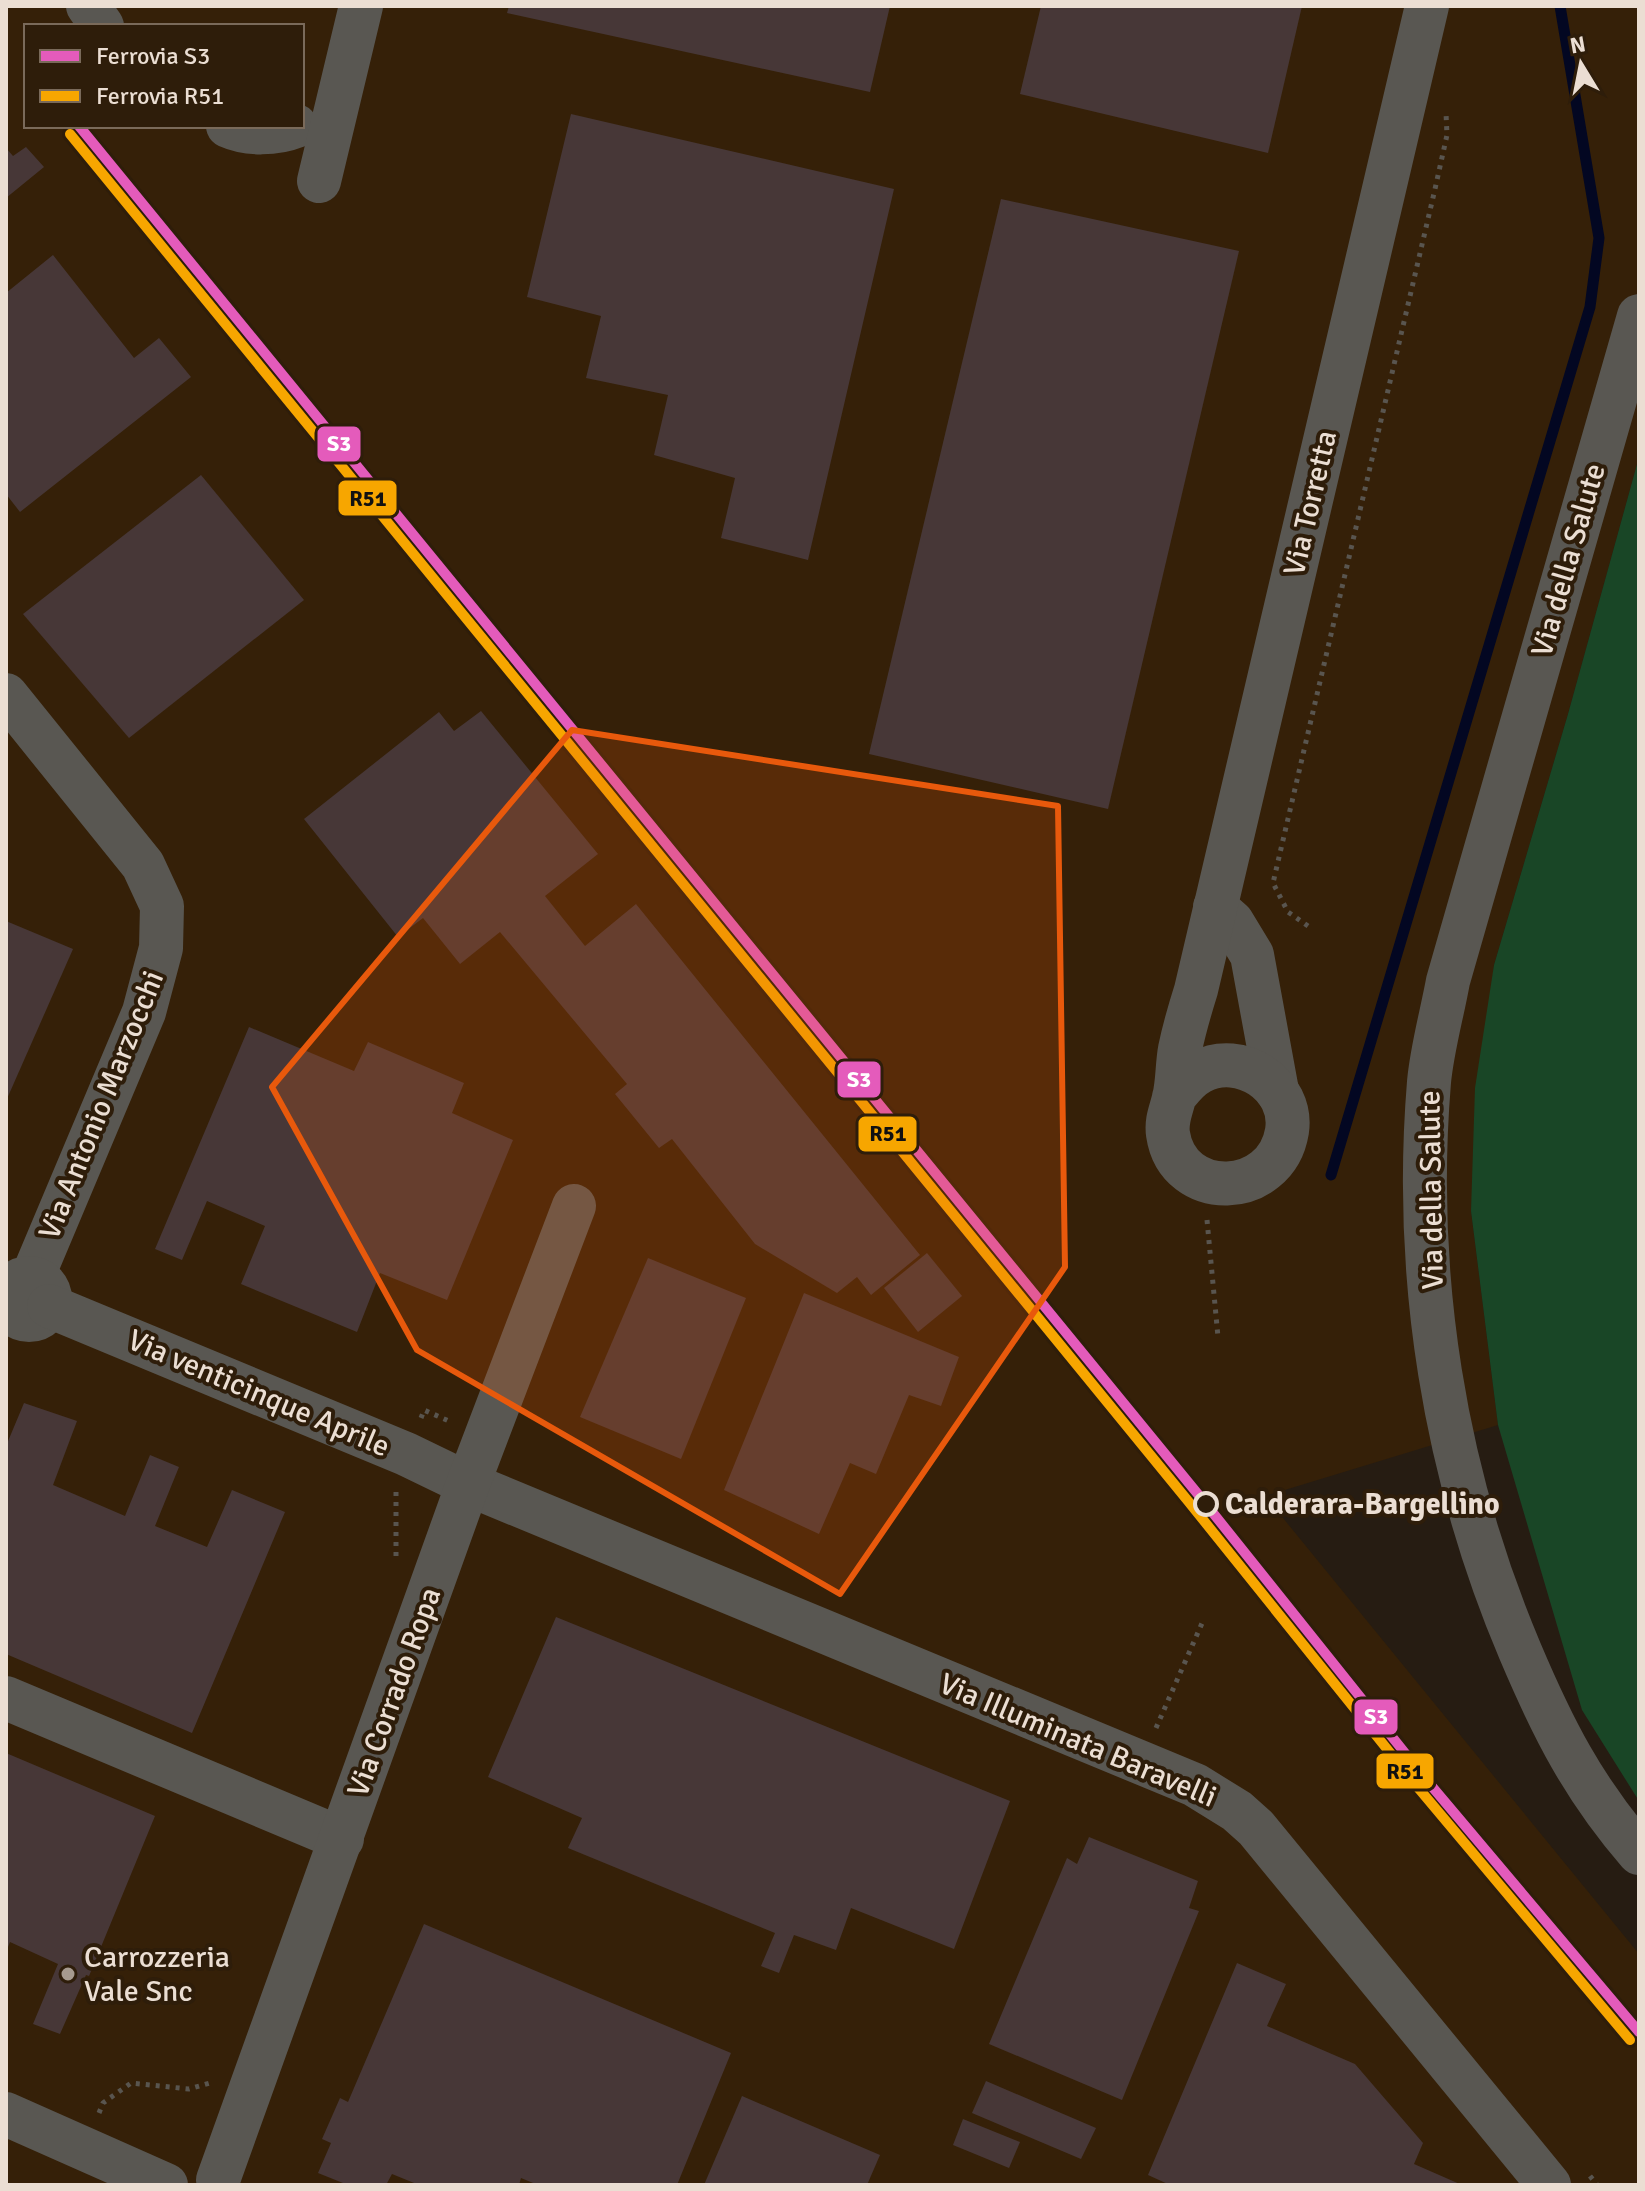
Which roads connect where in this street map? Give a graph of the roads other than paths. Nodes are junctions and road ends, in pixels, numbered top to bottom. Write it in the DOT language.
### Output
graph roads {
  1 [pos="88,6"];
  2 [pos="361,6"];
  3 [pos="1427,6"];
  4 [pos="101,24"];
  5 [pos="311,120"];
  6 [pos="232,128"];
  7 [pos="290,128"];
  8 [pos="319,181"];
  9 [pos="1639,316"];
  10 [pos="6,695"];
  11 [pos="1215,907"];
  12 [pos="1193,1000"];
  13 [pos="1235,1065"];
  14 [pos="1277,1091"];
  15 [pos="1174,1097"];
  16 [pos="574,1206"];
  17 [pos="24,1291"];
  18 [pos="468,1484"];
  19 [pos="6,1698"];
  20 [pos="342,1839"];
  21 [pos="1639,1853"];
  22 [pos="6,2114"];
  23 [pos="213,2183"];
  24 [pos="166,2185"];
  25 [pos="1549,2185"];
  1 -- 4 [label="street"];
  2 -- 5 [label="street"];
  3 -- 11 [label="street, Via Torretta"];
  5 -- 8 [label="street"];
  6 -- 7 [label="street"];
  9 -- 21 [label="street, Via della Salute"];
  10 -- 17 [label="street, Via Antonio Marzocchi"];
  11 -- 12 [label="street, Via Torretta"];
  11 -- 14 [label="street"];
  12 -- 13 [label="street"];
  12 -- 15 [label="street, Via Torretta"];
  13 -- 14 [label="street"];
  13 -- 15 [label="street"];
  14 -- 15 [label="street, Via Torretta"];
  16 -- 18 [label="street, Via Corrado Ropa"];
  17 -- 18 [label="street, Via venticinque Aprile"];
  18 -- 20 [label="street, Via Corrado Ropa"];
  18 -- 25 [label="street, Via Illuminata Baravelli"];
  19 -- 20 [label="street"];
  20 -- 23 [label="street, Via Corrado Ropa"];
  22 -- 24 [label="street"];
}
